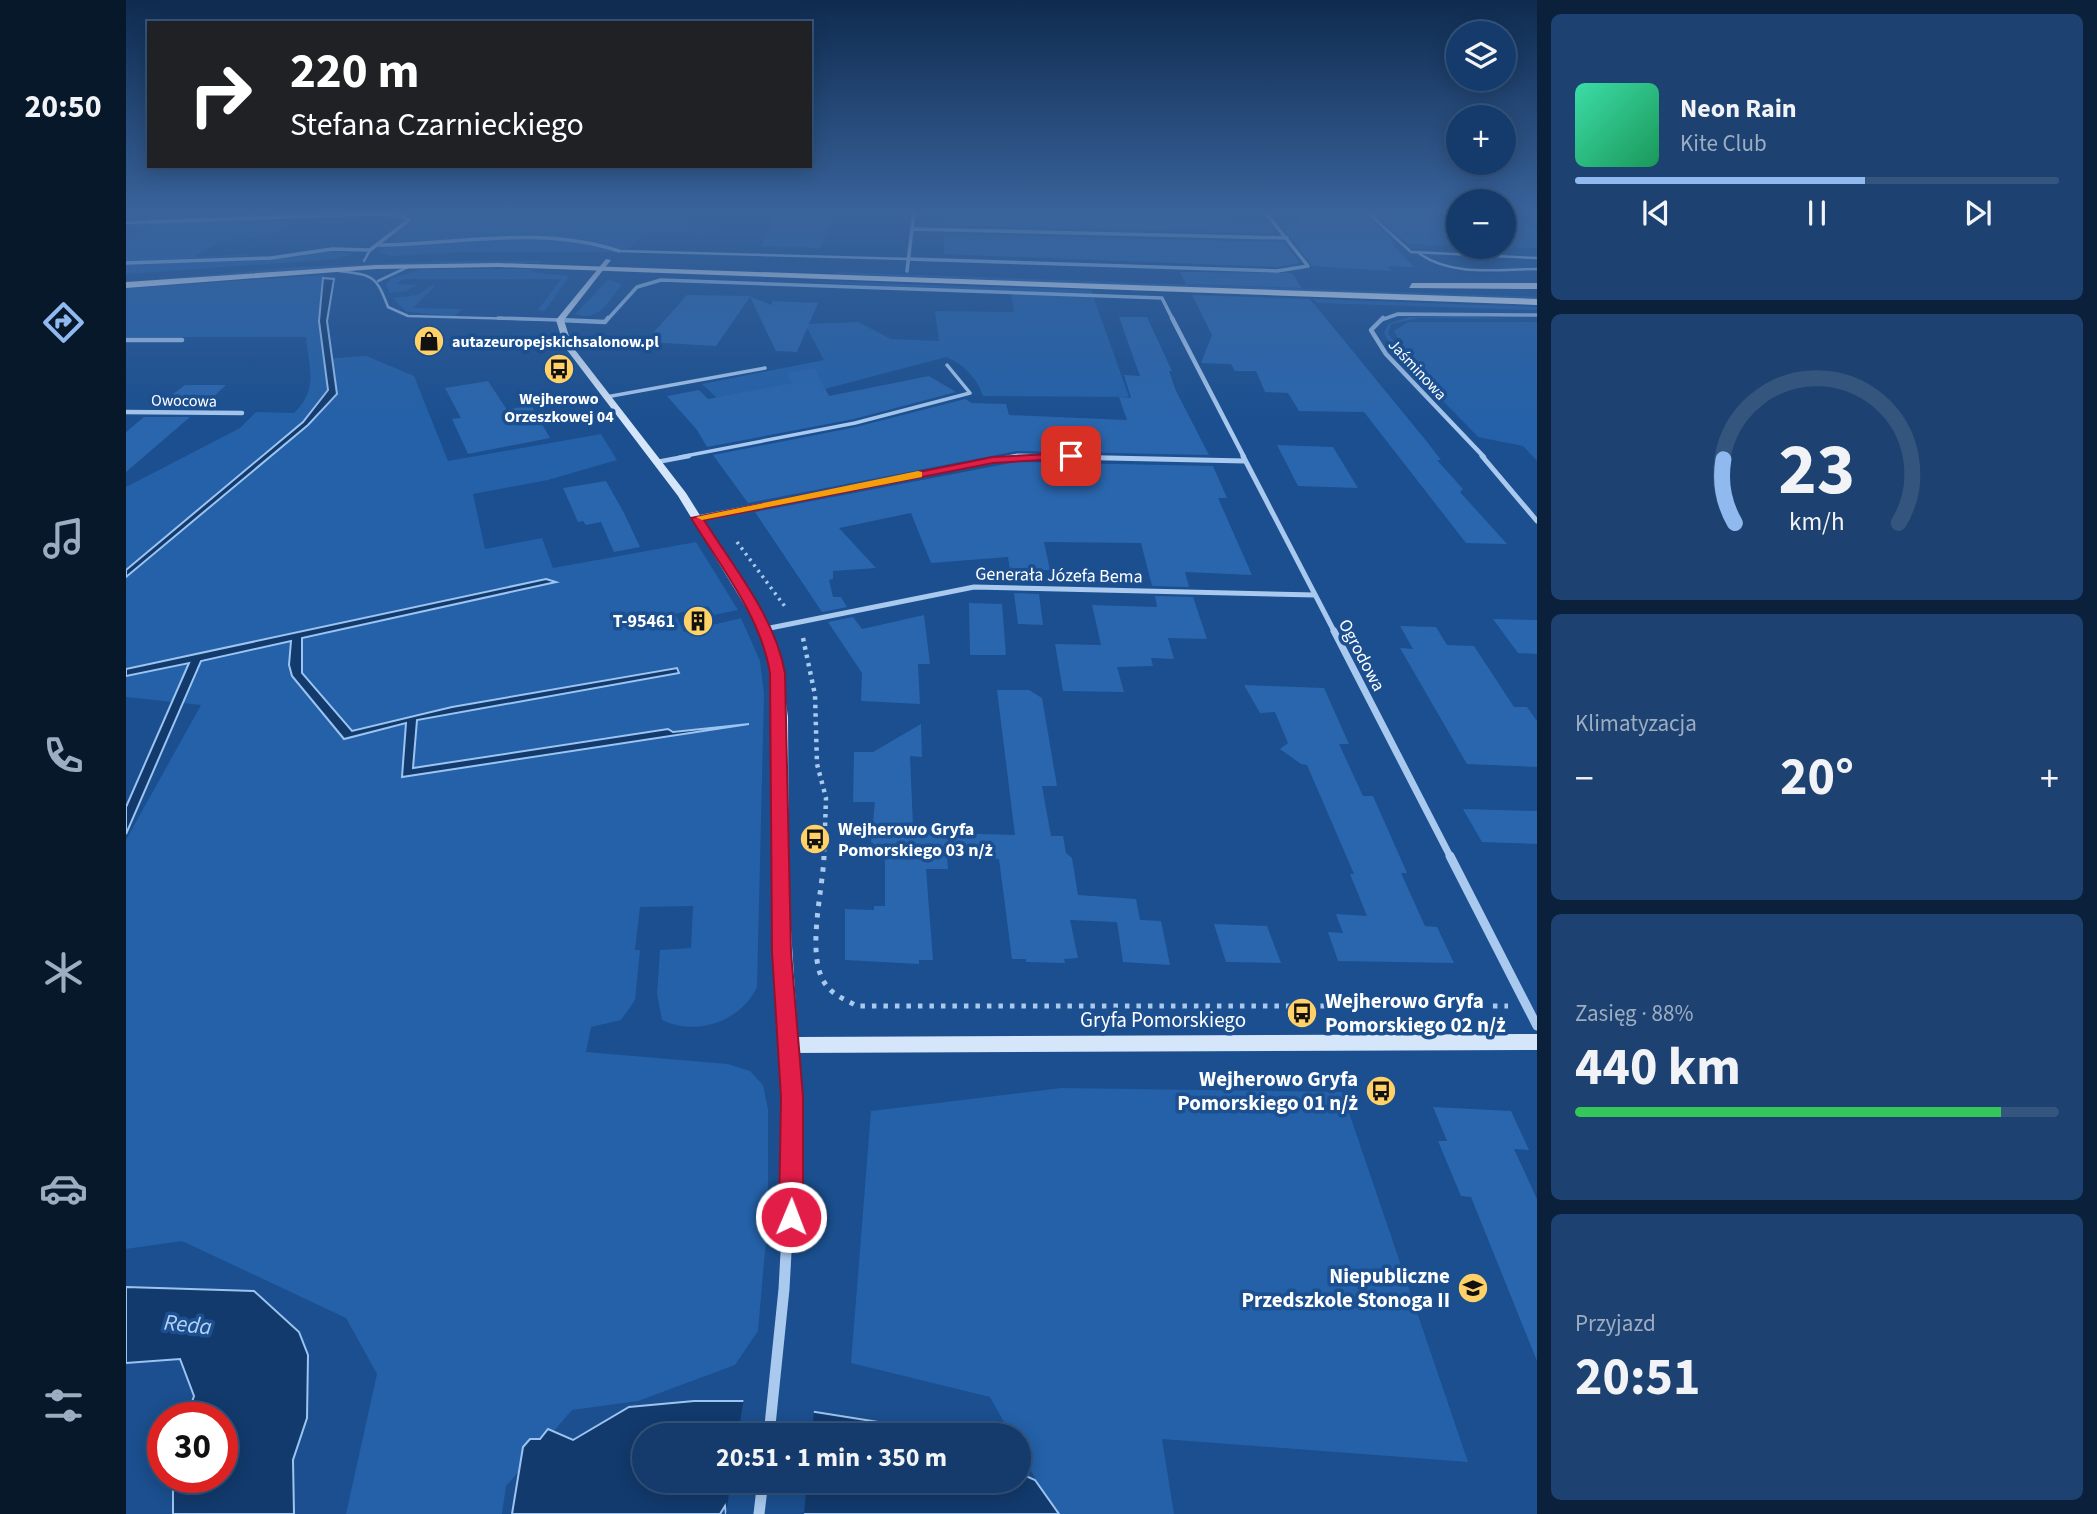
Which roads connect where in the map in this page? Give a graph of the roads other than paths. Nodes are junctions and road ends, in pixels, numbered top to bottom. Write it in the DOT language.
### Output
graph roads {
  1 [pos="158,283"];
  2 [pos="380,283"];
  3 [pos="589,283"];
  4 [pos="659,283"];
  5 [pos="771,283"];
  6 [pos="1004,283"];
  7 [pos="1243,283"];
  8 [pos="126,285"];
  9 [pos="1311,285"];
  10 [pos="1389,286"];
  11 [pos="1402,286"];
  12 [pos="1537,286"];
  13 [pos="1537,294"];
  14 [pos="1537,302"];
  15 [pos="1537,316"];
  16 [pos="560,320"];
  17 [pos="126,340"];
  18 [pos="181,340"];
  19 [pos="947,365"];
  20 [pos="765,368"];
  21 [pos="606,397"];
  22 [pos="126,412"];
  23 [pos="242,413"];
  24 [pos="1245,461"];
  25 [pos="657,462"];
  26 [pos="697,518"];
  27 [pos="1537,521"];
  28 [pos="1315,595"];
  29 [pos="765,628"];
  30 [pos="1537,1026"];
  31 [pos="1537,1042"];
  32 [pos="789,1045"];
  33 [pos="770,1423"];
  34 [pos="761,1493"];
  35 [pos="759,1514"];
  1 -- 8 [label="main road"];
  2 -- 16 [label="lane"];
  3 -- 16 [label="street"];
  4 -- 16 [label="street, Ogrodowa"];
  5 -- 24 [label="street, Ogrodowa"];
  6 -- 14 [label="main road"];
  7 -- 9 [label="main road"];
  9 -- 10 [label="main road"];
  9 -- 13 [label="main road"];
  11 -- 12 [label="main road"];
  15 -- 27 [label="street, Jaśminowa"];
  16 -- 21 [label="street"];
  17 -- 18 [label="street"];
  19 -- 25 [label="lane"];
  20 -- 21 [label="lane"];
  21 -- 25 [label="street"];
  22 -- 23 [label="street, Owocowa"];
  24 -- 26 [label="street"];
  24 -- 28 [label="street, Ogrodowa"];
  25 -- 26 [label="street"];
  26 -- 29 [label="street"];
  28 -- 29 [label="street, Generała Józefa Bema"];
  28 -- 30 [label="street, Ogrodowa"];
  29 -- 32 [label="street"];
  31 -- 32 [label="street, Gryfa Pomorskiego"];
  32 -- 33 [label="street"];
  34 -- 35 [label="street"];
}
